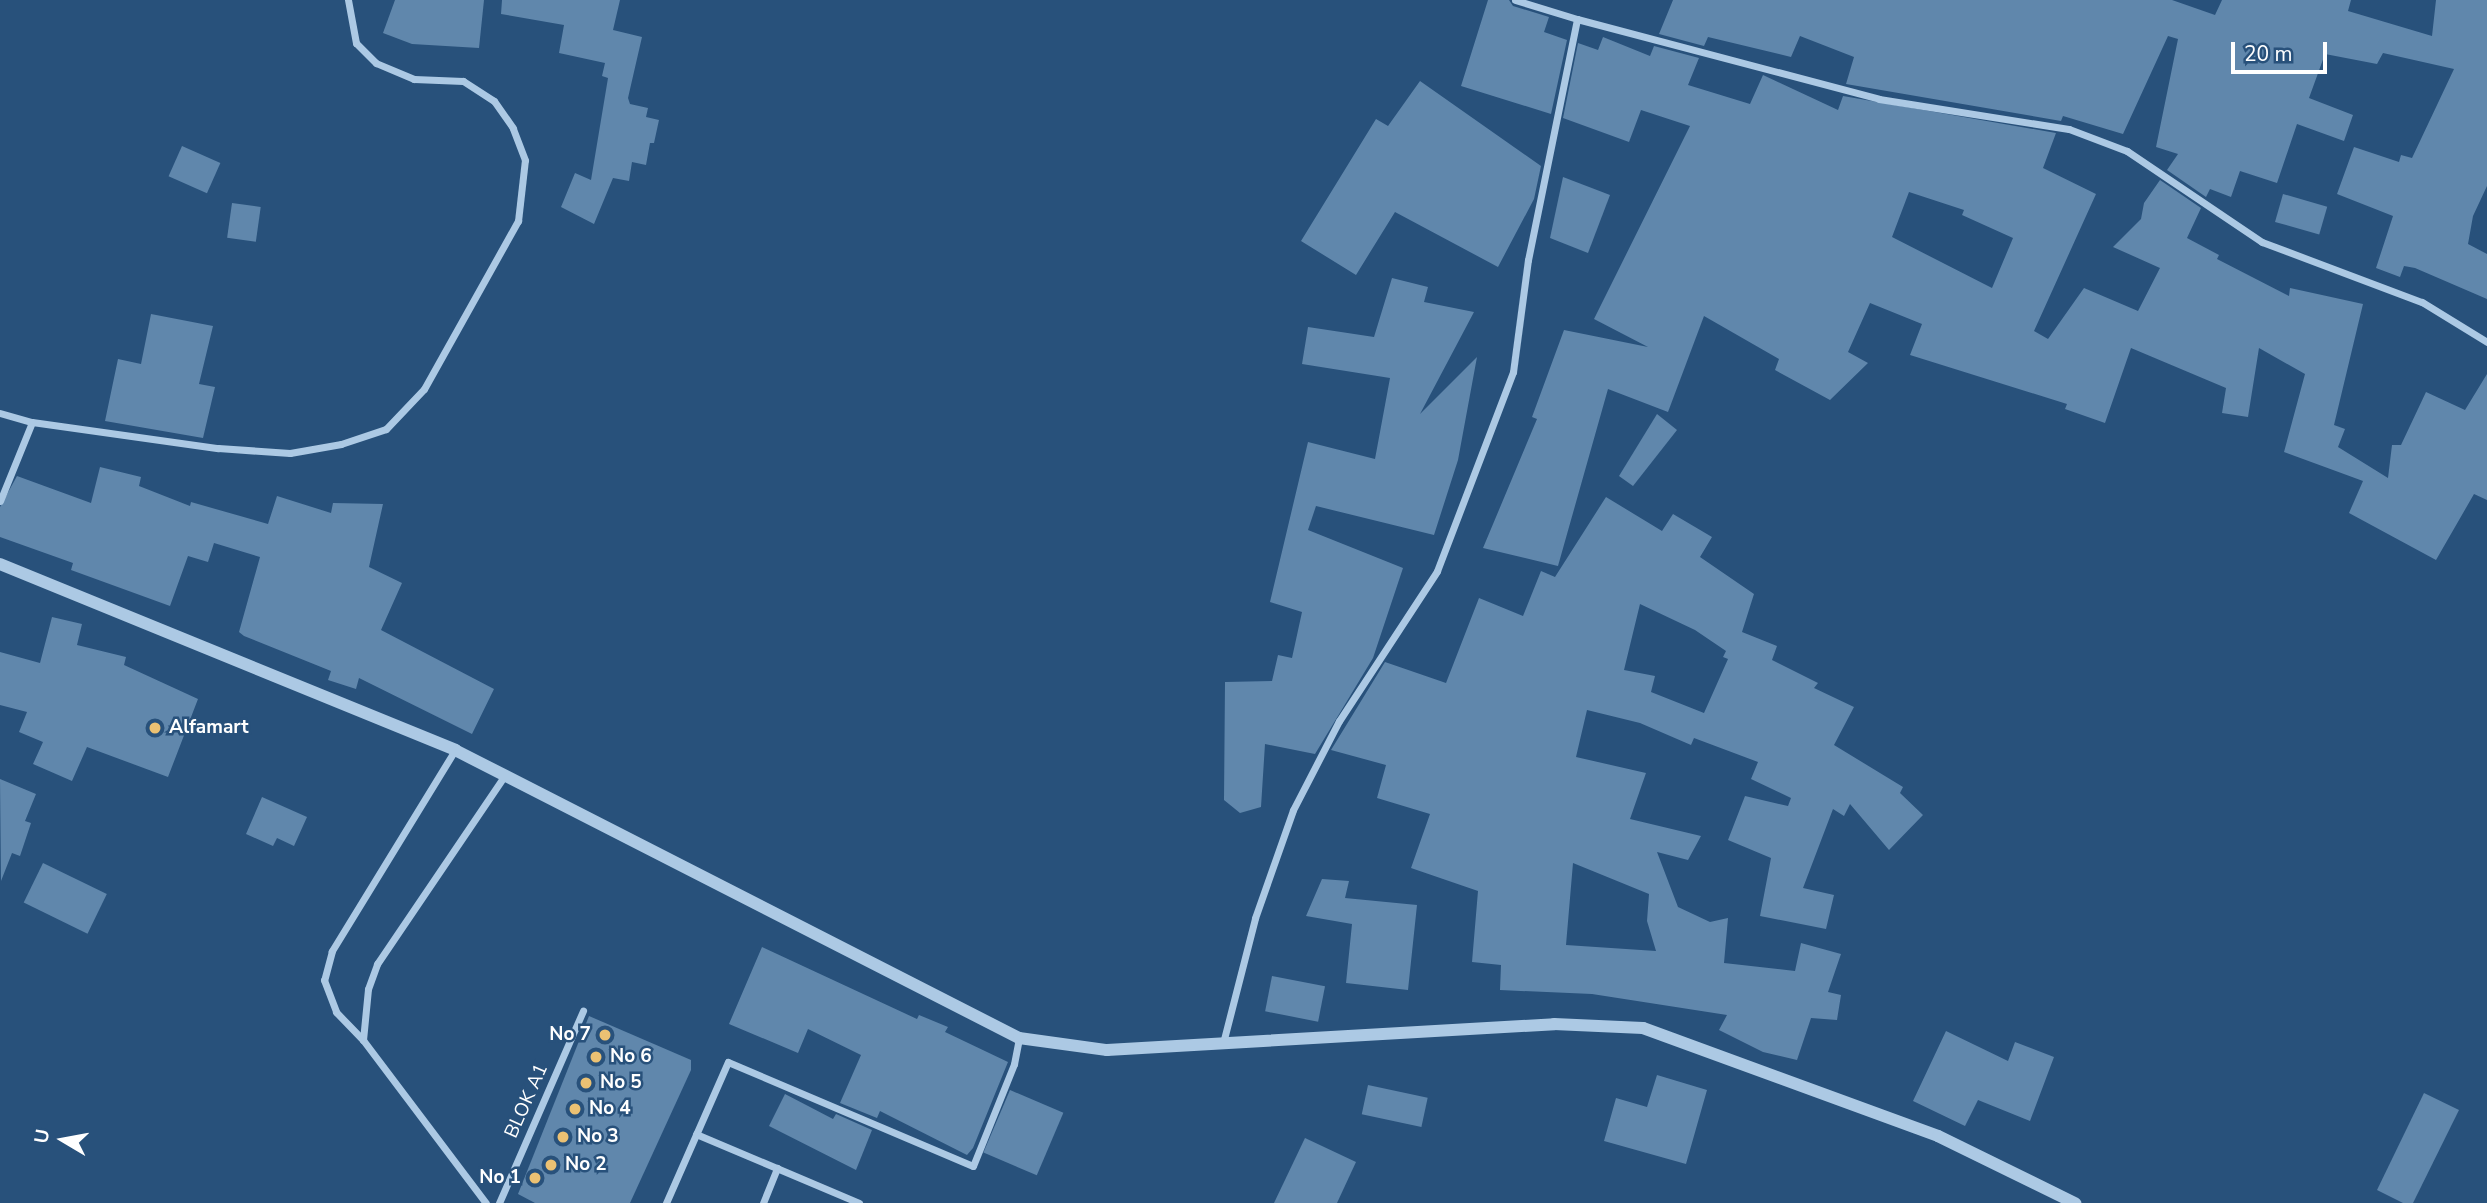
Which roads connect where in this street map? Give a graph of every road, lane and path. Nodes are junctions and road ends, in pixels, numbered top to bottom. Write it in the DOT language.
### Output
graph roads {
  1 [pos="348,0"];
  2 [pos="1515,0"];
  3 [pos="1577,19"];
  4 [pos="2487,342"];
  5 [pos="0,412"];
  6 [pos="32,422"];
  7 [pos="0,501"];
  8 [pos="0,564"];
  9 [pos="455,750"];
  10 [pos="505,775"];
  11 [pos="583,1011"];
  12 [pos="1020,1038"];
  13 [pos="363,1040"];
  14 [pos="1222,1044"];
  15 [pos="696,1134"];
  16 [pos="777,1168"];
  17 [pos="834,1192"];
  18 [pos="486,1203"];
  19 [pos="499,1203"];
  20 [pos="666,1203"];
  21 [pos="763,1203"];
  22 [pos="830,1203"];
  23 [pos="859,1203"];
  24 [pos="2075,1203"];
  1 -- 6 [label="street"];
  2 -- 3 [label="street"];
  3 -- 4 [label="street"];
  3 -- 14 [label="street"];
  5 -- 6 [label="street"];
  6 -- 7 [label="street"];
  8 -- 9 [label="street"];
  9 -- 10 [label="street"];
  9 -- 13 [label="street"];
  10 -- 12 [label="street"];
  10 -- 13 [label="street"];
  11 -- 19 [label="street, BLOK A1"];
  12 -- 14 [label="street"];
  12 -- 15 [label="street"];
  13 -- 18 [label="street"];
  14 -- 24 [label="street"];
  15 -- 16 [label="street"];
  15 -- 20 [label="street"];
  16 -- 17 [label="street"];
  16 -- 21 [label="street"];
  17 -- 22 [label="street"];
  17 -- 23 [label="street"];
}
